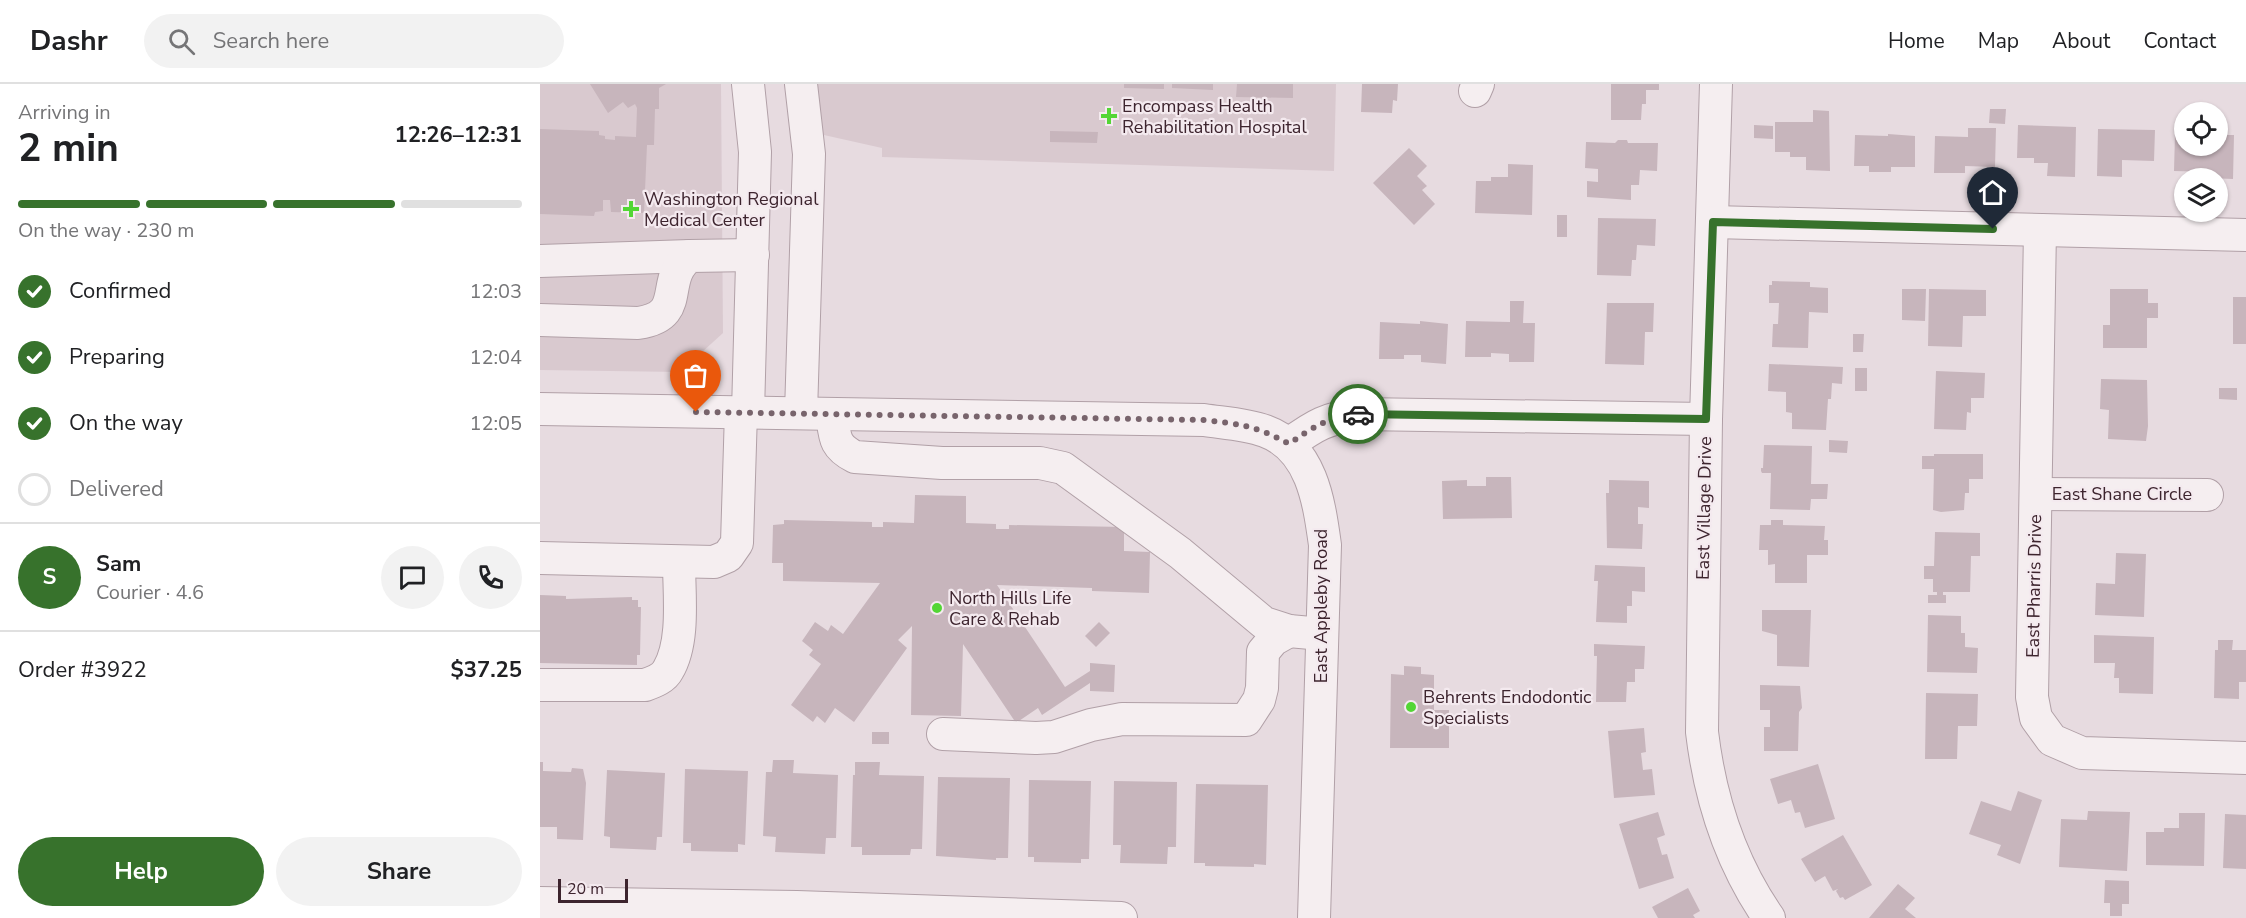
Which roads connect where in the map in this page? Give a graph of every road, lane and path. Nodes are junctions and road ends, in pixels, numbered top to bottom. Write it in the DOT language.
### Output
graph roads {
  1 [pos="748,84"];
  2 [pos="801,84"];
  3 [pos="1716,84"];
  4 [pos="1713,222"];
  5 [pos="2040,230"];
  6 [pos="2246,235"];
  7 [pos="753,255"];
  8 [pos="690,256"];
  9 [pos="540,261"];
  10 [pos="540,320"];
  11 [pos="540,409"];
  12 [pos="745,412"];
  13 [pos="801,413"];
  14 [pos="832,414"];
  15 [pos="1706,419"];
  16 [pos="1289,444"];
  17 [pos="2036,494"];
  18 [pos="2207,495"];
  19 [pos="540,558"];
  20 [pos="679,562"];
  21 [pos="1289,631"];
  22 [pos="1323,634"];
  23 [pos="540,685"];
  24 [pos="943,734"];
  25 [pos="2246,758"];
  26 [pos="540,903"];
  27 [pos="797,913"];
  28 [pos="1121,918"];
  29 [pos="1314,918"];
  30 [pos="1768,918"];
  1 -- 7 [label="street"];
  2 -- 13 [label="street"];
  3 -- 4 [label="street, East Village Drive"];
  4 -- 5 [label="street"];
  4 -- 15 [label="street, East Village Drive"];
  5 -- 6 [label="street"];
  5 -- 17 [label="street, East Pharris Drive"];
  7 -- 8 [label="street"];
  7 -- 12 [label="street"];
  8 -- 9 [label="street"];
  8 -- 10 [label="street"];
  11 -- 12 [label="street, East Appleby Road"];
  12 -- 13 [label="street, East Appleby Road"];
  12 -- 20 [label="street"];
  13 -- 14 [label="street, East Appleby Road"];
  14 -- 16 [label="street, East Appleby Road"];
  14 -- 21 [label="street"];
  15 -- 16 [label="street"];
  15 -- 30 [label="street, East Village Drive"];
  16 -- 22 [label="street, East Appleby Road"];
  17 -- 18 [label="street, East Shane Circle"];
  17 -- 25 [label="street, East Pharris Drive"];
  19 -- 20 [label="street"];
  20 -- 23 [label="street"];
  21 -- 22 [label="street"];
  21 -- 24 [label="street"];
  22 -- 29 [label="street, East Appleby Road"];
  26 -- 27 [label="street"];
  27 -- 28 [label="street"];
}
